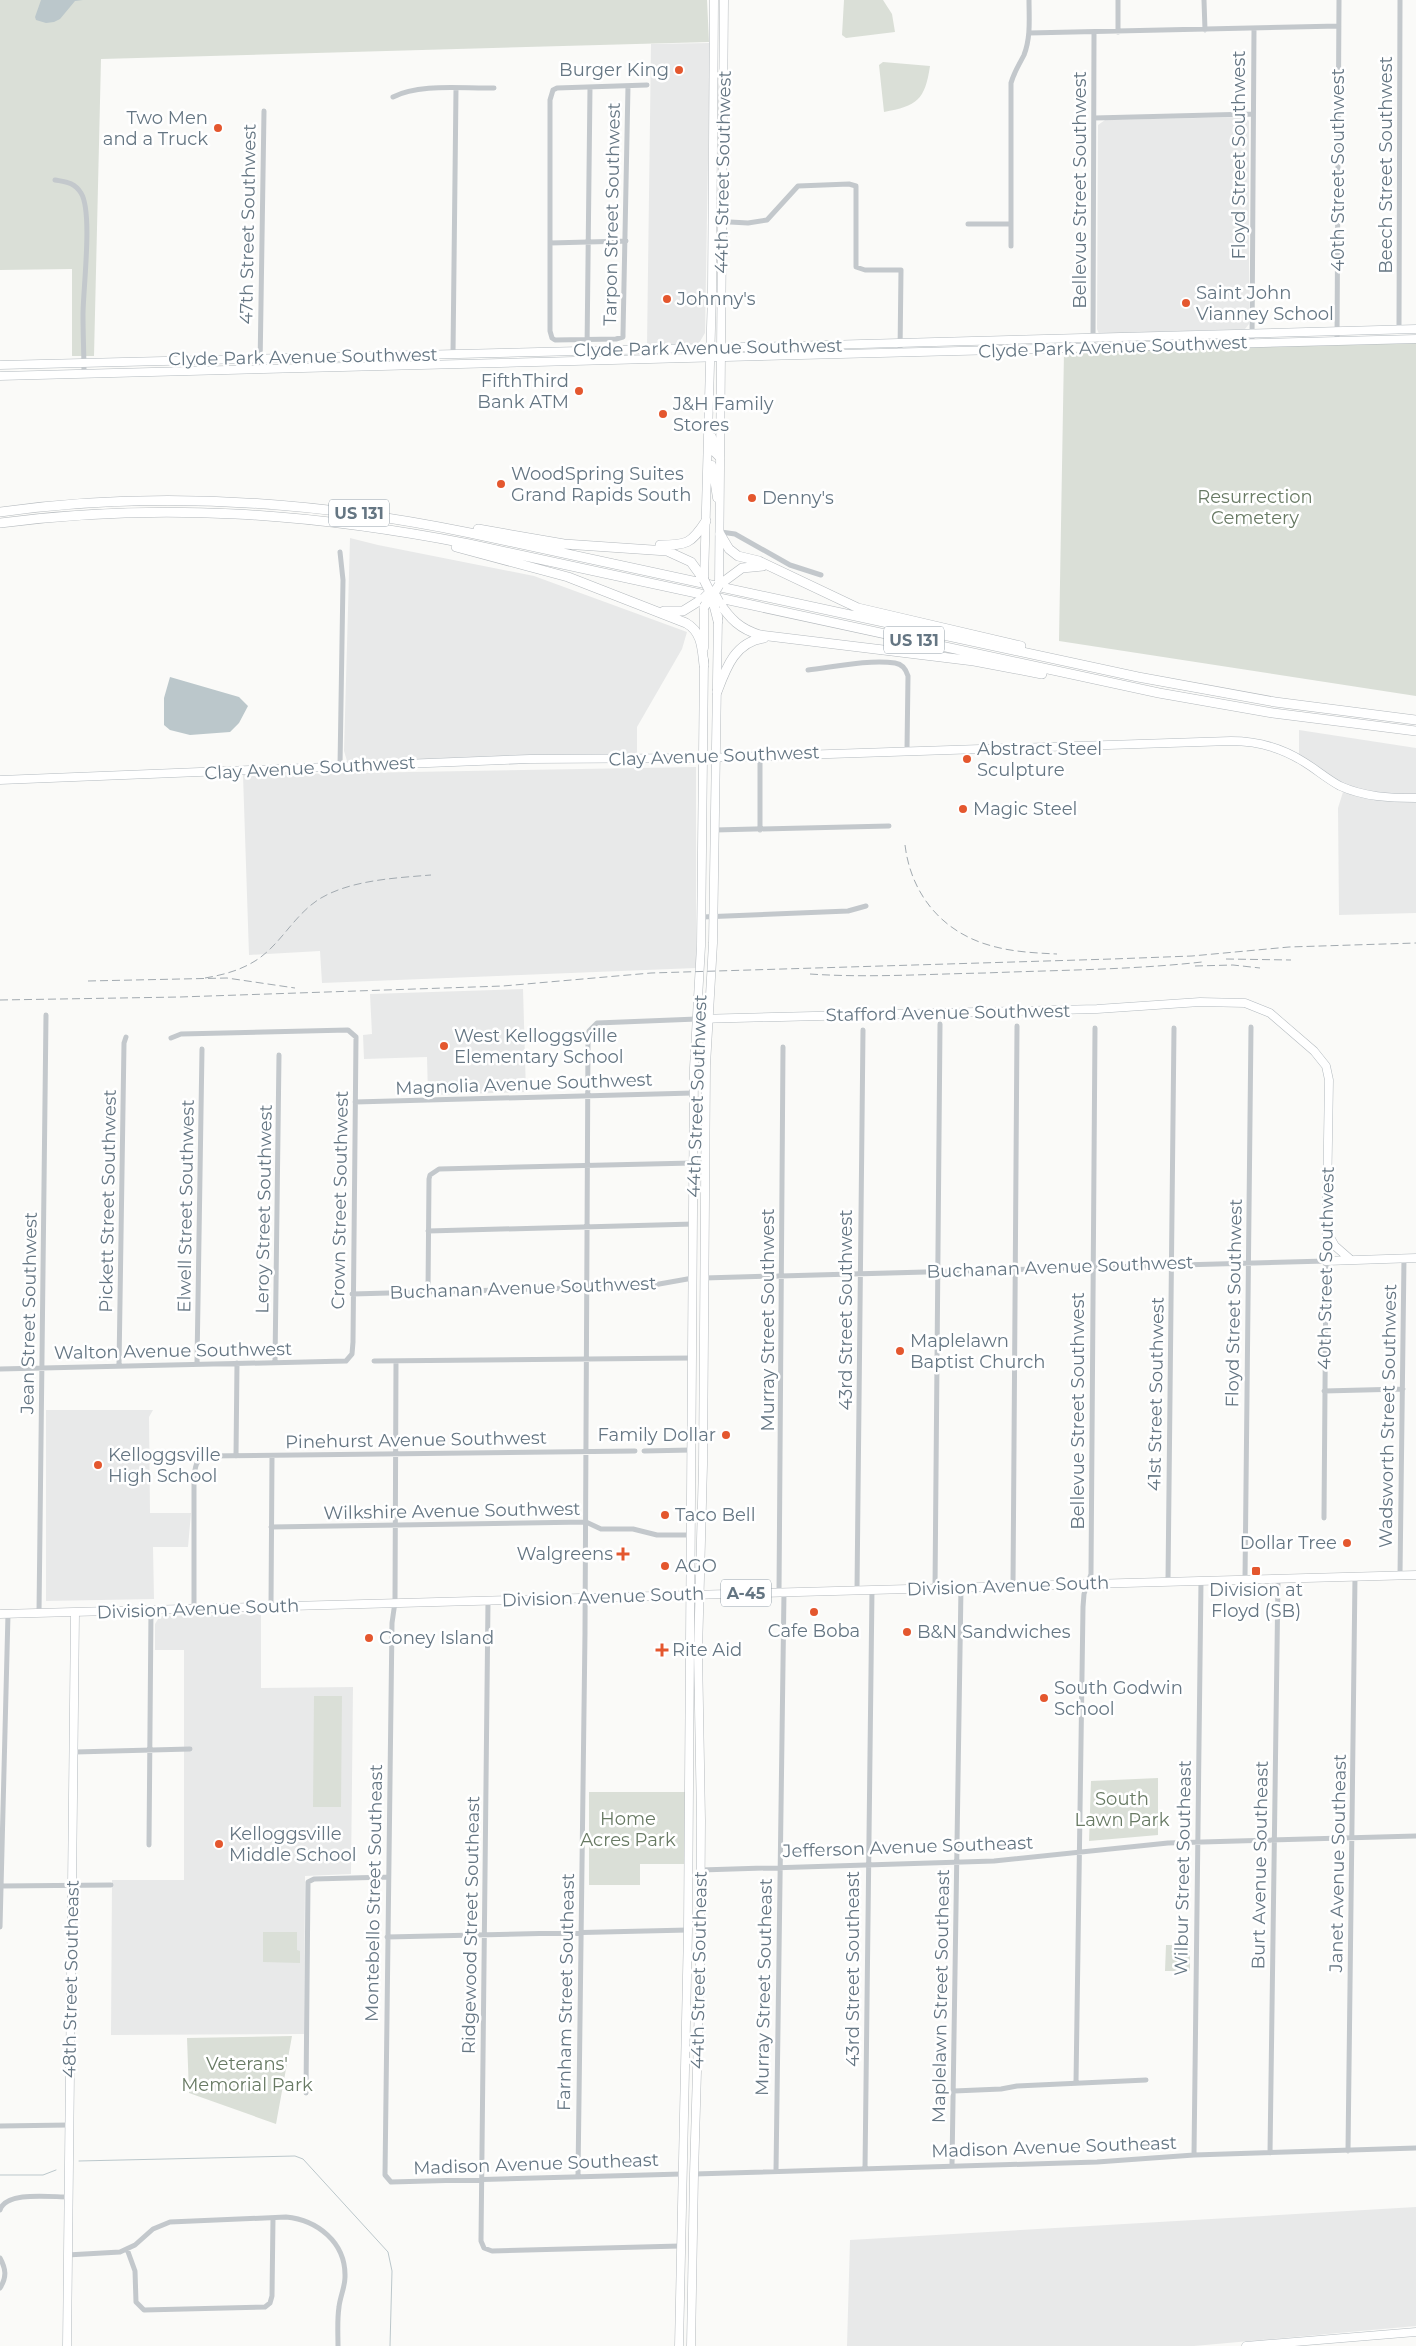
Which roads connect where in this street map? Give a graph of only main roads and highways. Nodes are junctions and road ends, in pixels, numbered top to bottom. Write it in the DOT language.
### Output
graph roads {
  1 [pos="714,0"];
  2 [pos="724,0"];
  3 [pos="1416,329"];
  4 [pos="1416,339"];
  5 [pos="710,348"];
  6 [pos="721,348"];
  7 [pos="383,355"];
  8 [pos="710,358"];
  9 [pos="721,358"];
  10 [pos="32,364"];
  11 [pos="0,365"];
  12 [pos="360,366"];
  13 [pos="32,375"];
  14 [pos="0,376"];
  15 [pos="708,428"];
  16 [pos="708,458"];
  17 [pos="720,458"];
  18 [pos="721,504"];
  19 [pos="0,512"];
  20 [pos="372,515"];
  21 [pos="706,521"];
  22 [pos="0,523"];
  23 [pos="406,531"];
  24 [pos="720,533"];
  25 [pos="630,547"];
  26 [pos="766,566"];
  27 [pos="702,575"];
  28 [pos="711,592"];
  29 [pos="642,605"];
  30 [pos="719,608"];
  31 [pos="718,622"];
  32 [pos="780,638"];
  33 [pos="1076,664"];
  34 [pos="704,665"];
  35 [pos="1114,684"];
  36 [pos="717,692"];
  37 [pos="1416,720"];
  38 [pos="1416,731"];
  39 [pos="715,757"];
  40 [pos="704,758"];
  41 [pos="0,780"];
  42 [pos="1416,798"];
  43 [pos="709,1018"];
  44 [pos="697,1019"];
  45 [pos="1293,1033"];
  46 [pos="693,1188"];
  47 [pos="705,1215"];
  48 [pos="1326,1230"];
  49 [pos="1416,1258"];
  50 [pos="1351,1260"];
  51 [pos="1326,1261"];
  52 [pos="692,1389"];
  53 [pos="704,1403"];
  54 [pos="691,1419"];
  55 [pos="704,1427"];
  56 [pos="691,1450"];
  57 [pos="703,1464"];
  58 [pos="1416,1574"];
  59 [pos="690,1594"];
  60 [pos="700,1594"];
  61 [pos="75,1613"];
  62 [pos="4,1614"];
  63 [pos="688,1906"];
  64 [pos="701,1918"];
  65 [pos="688,1930"];
  66 [pos="701,1942"];
  67 [pos="682,2159"];
  68 [pos="694,2174"];
  69 [pos="680,2246"];
  70 [pos="692,2260"];
  71 [pos="680,2294"];
  72 [pos="692,2307"];
  73 [pos="1416,2332"];
  74 [pos="1322,2340"];
  75 [pos="1275,2345"];
  76 [pos="66,2346"];
  77 [pos="679,2346"];
  78 [pos="691,2346"];
  79 [pos="1246,2346"];
  80 [pos="1308,2346"];
  1 -- 5 [label="main road, 44th Street Southwest"];
  2 -- 6 [label="main road, 44th Street Southwest"];
  3 -- 6 [label="main road, Clyde Park Avenue Southwest"];
  4 -- 9 [label="main road, Clyde Park Avenue Southwest"];
  5 -- 6 [label="main road, Clyde Park Avenue Southwest"];
  5 -- 7 [label="main road, Clyde Park Avenue Southwest"];
  5 -- 8 [label="main road, 44th Street Southwest"];
  6 -- 9 [label="main road, 44th Street Southwest"];
  7 -- 10 [label="main road, Clyde Park Avenue Southwest"];
  7 -- 12 [label="main road"];
  8 -- 9 [label="main road, Clyde Park Avenue Southwest"];
  8 -- 12 [label="main road, Clyde Park Avenue Southwest"];
  8 -- 15 [label="main road, 44th Street Southwest"];
  9 -- 17 [label="main road, 44th Street Southwest"];
  10 -- 11 [label="main road, Clyde Park Avenue Southwest"];
  10 -- 13 [label="main road"];
  12 -- 13 [label="main road, Clyde Park Avenue Southwest"];
  13 -- 14 [label="main road, Clyde Park Avenue Southwest"];
  15 -- 16 [label="main road, 44th Street Southwest"];
  15 -- 17 [label="main road"];
  16 -- 18 [label="main road"];
  16 -- 21 [label="main road, 44th Street Southwest"];
  17 -- 18 [label="main road, 44th Street Southwest"];
  18 -- 24 [label="main road, 44th Street Southwest"];
  19 -- 20 [label="highway, US 131"];
  20 -- 25 [label="highway"];
  20 -- 33 [label="highway, US 131"];
  21 -- 25 [label="highway"];
  21 -- 27 [label="main road, 44th Street Southwest"];
  22 -- 23 [label="highway, US 131"];
  23 -- 29 [label="highway"];
  23 -- 35 [label="highway, US 131"];
  24 -- 26 [label="highway"];
  24 -- 28 [label="main road, 44th Street Southwest"];
  25 -- 27 [label="highway"];
  26 -- 28 [label="highway"];
  26 -- 33 [label="highway"];
  27 -- 28 [label="highway, bridge"];
  28 -- 29 [label="highway"];
  28 -- 30 [label="highway, bridge"];
  28 -- 34 [label="main road, 44th Street Southwest"];
  29 -- 34 [label="highway"];
  30 -- 31 [label="highway"];
  30 -- 32 [label="highway"];
  31 -- 36 [label="main road, 44th Street Southwest"];
  32 -- 35 [label="highway"];
  32 -- 36 [label="highway"];
  33 -- 37 [label="highway, US 131"];
  34 -- 40 [label="main road, 44th Street Southwest"];
  35 -- 38 [label="highway, US 131"];
  36 -- 39 [label="main road, 44th Street Southwest"];
  39 -- 40 [label="main road, Clay Avenue Southwest"];
  39 -- 42 [label="main road, Clay Avenue Southwest"];
  39 -- 43 [label="main road, 44th Street Southwest"];
  40 -- 41 [label="main road, Clay Avenue Southwest"];
  40 -- 44 [label="main road, 44th Street Southwest"];
  43 -- 44 [label="main road, Stafford Avenue Southwest"];
  43 -- 45 [label="main road, Stafford Avenue Southwest"];
  43 -- 47 [label="main road, 44th Street Southwest"];
  44 -- 46 [label="main road, 44th Street Southwest"];
  45 -- 48 [label="main road, 40th Street Southwest"];
  46 -- 47 [label="main road"];
  46 -- 52 [label="main road, 44th Street Southwest"];
  47 -- 53 [label="main road, 44th Street Southwest"];
  48 -- 50 [label="main road"];
  48 -- 51 [label="main road, 40th Street Southwest"];
  49 -- 50 [label="main road, Buchanan Avenue Southwest"];
  50 -- 51 [label="main road, Buchanan Avenue Southwest"];
  52 -- 53 [label="main road"];
  52 -- 54 [label="main road, 44th Street Southwest"];
  53 -- 55 [label="main road, 44th Street Southwest"];
  54 -- 55 [label="main road"];
  54 -- 56 [label="main road, 44th Street Southwest"];
  55 -- 57 [label="main road, 44th Street Southwest"];
  56 -- 57 [label="main road"];
  56 -- 59 [label="main road, 44th Street Southwest"];
  57 -- 60 [label="main road, 44th Street Southwest"];
  58 -- 60 [label="main road, Division Avenue South / A-45"];
  59 -- 60 [label="main road, Division Avenue South / A-45"];
  59 -- 61 [label="main road, Division Avenue South / A-45"];
  59 -- 63 [label="main road, 44th Street Southeast"];
  60 -- 64 [label="main road, 44th Street Southeast"];
  61 -- 62 [label="main road, Division Avenue South / A-45"];
  61 -- 76 [label="main road, 48th Street Southeast"];
  63 -- 64 [label="main road"];
  63 -- 65 [label="main road, 44th Street Southeast"];
  64 -- 66 [label="main road, 44th Street Southeast"];
  65 -- 66 [label="main road"];
  65 -- 67 [label="main road, 44th Street Southeast"];
  66 -- 68 [label="main road, 44th Street Southeast"];
  67 -- 68 [label="main road"];
  67 -- 69 [label="main road, 44th Street Southeast"];
  68 -- 70 [label="main road, 44th Street Southeast"];
  69 -- 70 [label="main road"];
  69 -- 71 [label="main road, 44th Street Southeast"];
  70 -- 72 [label="main road, 44th Street Southeast"];
  71 -- 72 [label="main road"];
  71 -- 77 [label="main road, 44th Street Southeast"];
  72 -- 78 [label="main road, 44th Street Southeast"];
  73 -- 74 [label="main road"];
  74 -- 75 [label="main road"];
  74 -- 80 [label="main road"];
  75 -- 79 [label="main road"];
}
